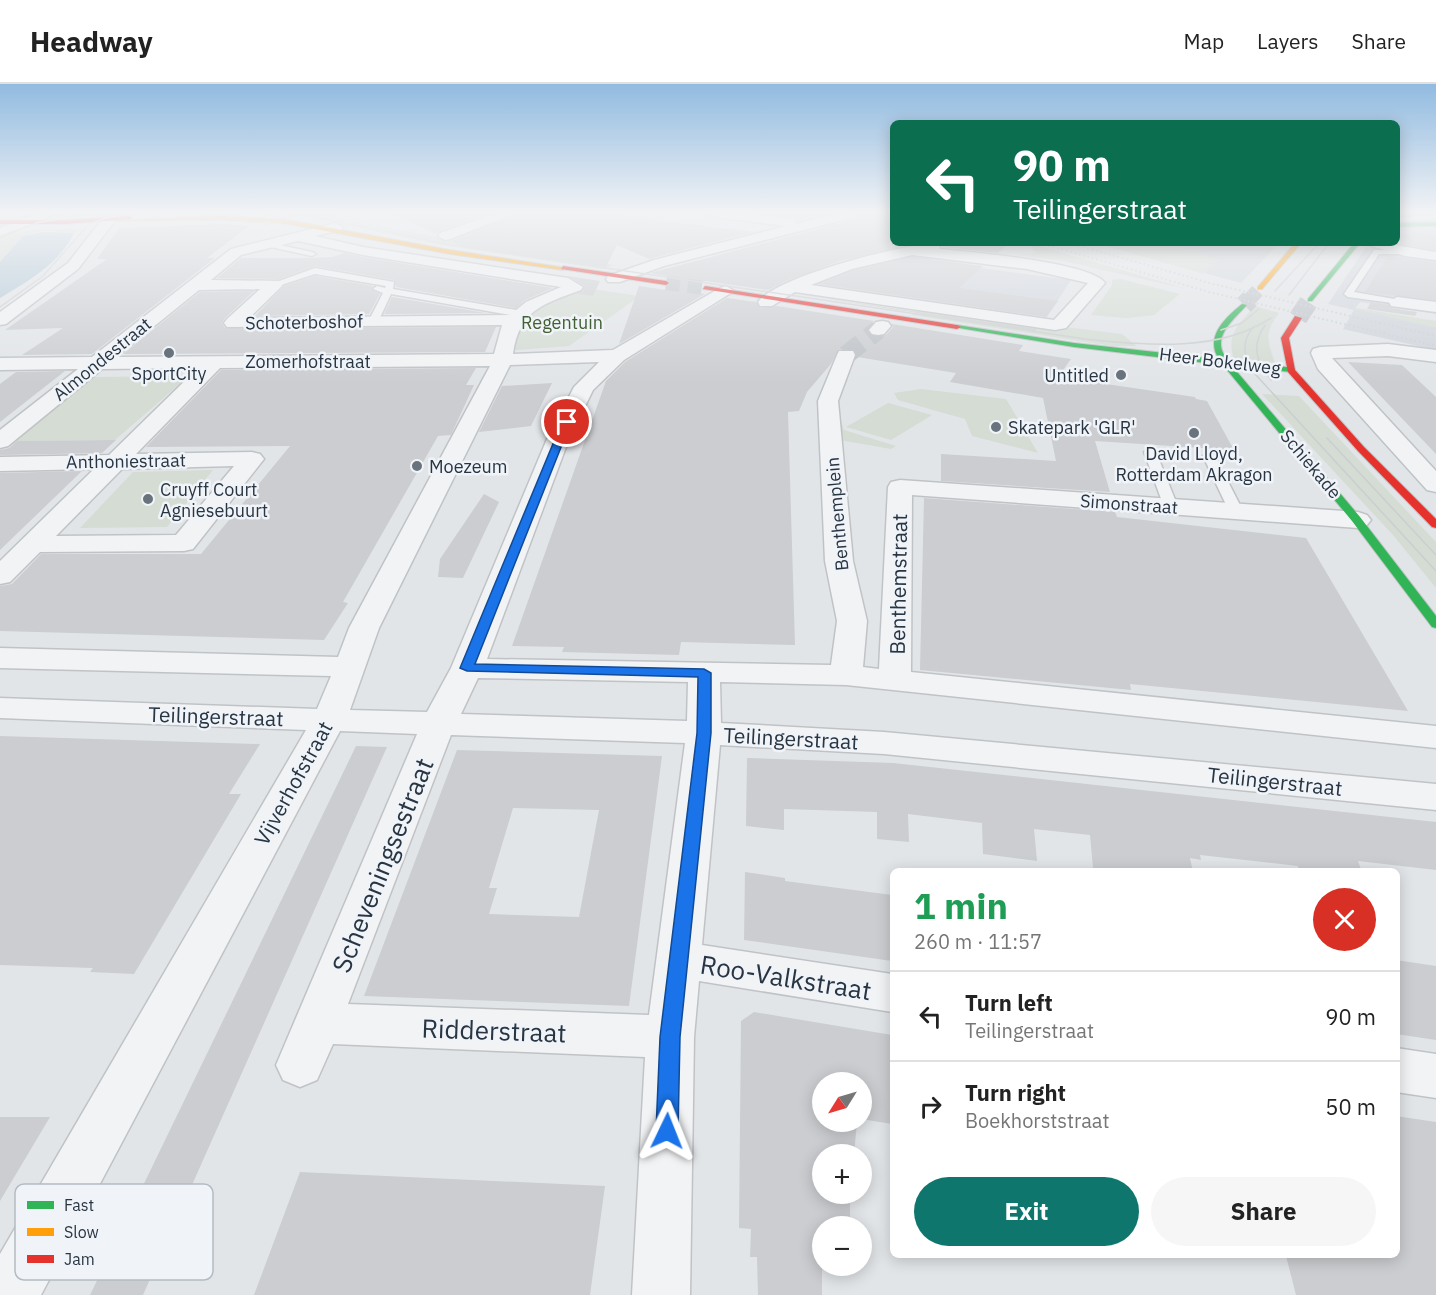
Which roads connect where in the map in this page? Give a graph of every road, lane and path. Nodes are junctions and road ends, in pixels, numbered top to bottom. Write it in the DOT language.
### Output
graph roads {
  1 [pos="70,269"];
  2 [pos="215,269"];
  3 [pos="494,269"];
  4 [pos="562,269"];
  5 [pos="642,269"];
  6 [pos="663,269"];
  7 [pos="843,269"];
  8 [pos="1049,269"];
  9 [pos="1276,269"];
  10 [pos="1335,269"];
  11 [pos="1366,269"];
  12 [pos="617,277"];
  13 [pos="640,281"];
  14 [pos="275,284"];
  15 [pos="663,284"];
  16 [pos="195,285"];
  17 [pos="791,287"];
  18 [pos="1260,288"];
  19 [pos="388,291"];
  20 [pos="712,292"];
  21 [pos="769,300"];
  22 [pos="1310,300"];
  23 [pos="1397,302"];
  24 [pos="1244,305"];
  25 [pos="1436,307"];
  26 [pos="522,314"];
  27 [pos="1298,318"];
  28 [pos="0,320"];
  29 [pos="373,322"];
  30 [pos="1074,345"];
  31 [pos="846,355"];
  32 [pos="617,356"];
  33 [pos="1436,356"];
  34 [pos="503,360"];
  35 [pos="215,362"];
  36 [pos="1222,362"];
  37 [pos="96,363"];
  38 [pos="0,364"];
  39 [pos="1291,370"];
  40 [pos="1233,372"];
  41 [pos="0,441"];
  42 [pos="1150,452"];
  43 [pos="1209,456"];
  44 [pos="115,460"];
  45 [pos="0,464"];
  46 [pos="1436,484"];
  47 [pos="900,487"];
  48 [pos="1171,507"];
  49 [pos="1236,511"];
  50 [pos="1358,520"];
  51 [pos="1436,525"];
  52 [pos="33,544"];
  53 [pos="0,576"];
  54 [pos="1436,624"];
  55 [pos="0,658"];
  56 [pos="351,667"];
  57 [pos="467,668"];
  58 [pos="704,673"];
  59 [pos="846,675"];
  60 [pos="895,681"];
  61 [pos="0,708"];
  62 [pos="329,720"];
  63 [pos="438,725"];
  64 [pos="704,733"];
  65 [pos="1436,737"];
  66 [pos="1436,797"];
  67 [pos="680,960"];
  68 [pos="890,993"];
  69 [pos="670,1037"];
  70 [pos="309,1044"];
  71 [pos="1400,1071"];
  72 [pos="1436,1076"];
  73 [pos="71,1184"];
  74 [pos="17,1280"];
  75 [pos="9,1295"];
  76 [pos="661,1295"];
  1 -- 28 [label="street"];
  2 -- 16 [label="street, Almondestraat"];
  3 -- 26 [label="street"];
  4 -- 12 [label="street"];
  5 -- 12 [label="street"];
  6 -- 13 [label="street"];
  7 -- 17 [label="street"];
  8 -- 17 [label="street"];
  9 -- 18 [label="street"];
  10 -- 22 [label="street"];
  11 -- 23 [label="lane"];
  12 -- 13 [label="street"];
  13 -- 15 [label="street"];
  14 -- 16 [label="street, Schoterboshof"];
  14 -- 19 [label="lane"];
  14 -- 29 [label="street, Schoterboshof"];
  16 -- 37 [label="street, Almondestraat"];
  17 -- 21 [label="street"];
  19 -- 26 [label="lane"];
  19 -- 29 [label="lane"];
  20 -- 21 [label="street, Heer Bokelweg"];
  20 -- 32 [label="street, Scheveningsestraat"];
  21 -- 30 [label="street, Heer Bokelweg"];
  23 -- 25 [label="street"];
  24 -- 36 [label="street"];
  26 -- 29 [label="street, Schoterboshof"];
  26 -- 34 [label="street, Vijverhofstraat"];
  27 -- 39 [label="street"];
  30 -- 36 [label="street, Heer Bokelweg"];
  30 -- 40 [label="street, Heer Bokelweg"];
  31 -- 59 [label="street, Benthemplein"];
  32 -- 34 [label="street, Zomerhofstraat"];
  32 -- 57 [label="street, Scheveningsestraat"];
  33 -- 46 [label="street"];
  34 -- 35 [label="street, Zomerhofstraat"];
  34 -- 56 [label="street, Vijverhofstraat"];
  35 -- 37 [label="street, Zomerhofstraat"];
  35 -- 44 [label="street"];
  36 -- 39 [label="street, Heer Bokelweg"];
  36 -- 40 [label="street, Schiekade"];
  37 -- 38 [label="street, Zomerhofstraat"];
  37 -- 41 [label="street, Almondestraat"];
  39 -- 40 [label="street, Heer Bokelweg"];
  39 -- 51 [label="street"];
  40 -- 50 [label="street, Schiekade"];
  42 -- 48 [label="lane"];
  43 -- 49 [label="lane"];
  44 -- 45 [label="street, Anthoniestraat"];
  44 -- 52 [label="street"];
  44 -- 52 [label="street, Anthoniestraat"];
  47 -- 48 [label="street, Simonstraat"];
  47 -- 60 [label="street, Benthemstraat"];
  48 -- 49 [label="street, Simonstraat"];
  49 -- 50 [label="street, Simonstraat"];
  50 -- 54 [label="street, Schiekade"];
  52 -- 53 [label="street"];
  55 -- 56 [label="street"];
  56 -- 62 [label="street, Vijverhofstraat"];
  57 -- 58 [label="street"];
  57 -- 63 [label="street, Scheveningsestraat"];
  58 -- 59 [label="street"];
  58 -- 64 [label="street"];
  59 -- 60 [label="street"];
  60 -- 65 [label="street"];
  61 -- 62 [label="street, Teilingerstraat"];
  62 -- 63 [label="street, Teilingerstraat"];
  62 -- 73 [label="street, Vijverhofstraat"];
  63 -- 64 [label="street, Teilingerstraat"];
  63 -- 70 [label="street, Scheveningsestraat"];
  64 -- 66 [label="street, Teilingerstraat"];
  64 -- 67 [label="street"];
  67 -- 68 [label="street, Roo-Valkstraat"];
  67 -- 69 [label="street"];
  69 -- 70 [label="street, Ridderstraat"];
  69 -- 76 [label="street"];
  71 -- 72 [label="street"];
  74 -- 75 [label="street, Vijverhofstraat"];
}
